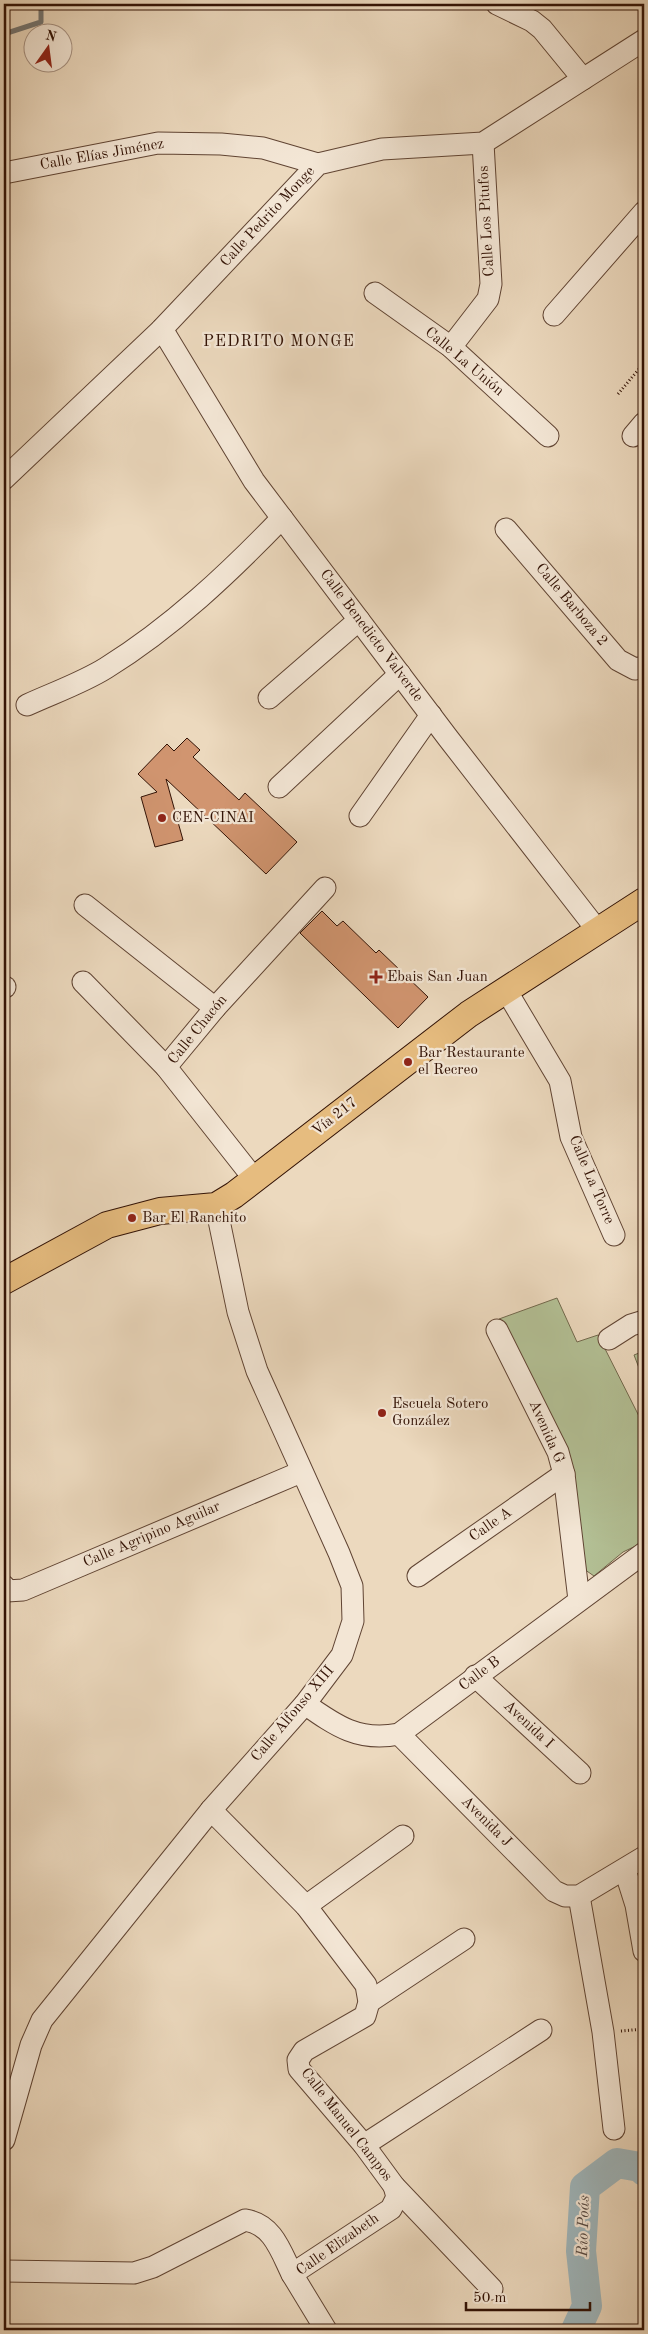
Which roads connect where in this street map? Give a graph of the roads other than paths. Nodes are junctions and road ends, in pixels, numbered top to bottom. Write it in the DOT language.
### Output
graph roads {
  1 [pos="497,4"];
  2 [pos="644,40"];
  3 [pos="583,79"];
  4 [pos="483,143"];
  5 [pos="318,164"];
  6 [pos="4,173"];
  7 [pos="644,212"];
  8 [pos="375,293"];
  9 [pos="554,315"];
  10 [pos="162,329"];
  11 [pos="450,347"];
  12 [pos="548,436"];
  13 [pos="4,479"];
  14 [pos="282,518"];
  15 [pos="506,529"];
  16 [pos="359,620"];
  17 [pos="644,667"];
  18 [pos="400,674"];
  19 [pos="269,698"];
  20 [pos="27,704"];
  21 [pos="431,715"];
  22 [pos="279,787"];
  23 [pos="360,816"];
  24 [pos="325,888"];
  25 [pos="644,901"];
  26 [pos="85,905"];
  27 [pos="598,931"];
  28 [pos="83,982"];
  29 [pos="506,990"];
  30 [pos="215,1008"];
  31 [pos="166,1067"];
  32 [pos="254,1180"];
  33 [pos="216,1206"];
  34 [pos="614,1236"];
  35 [pos="4,1281"];
  36 [pos="644,1320"];
  37 [pos="497,1330"];
  38 [pos="610,1339"];
  39 [pos="302,1472"];
  40 [pos="564,1474"];
  41 [pos="644,1553"];
  42 [pos="418,1576"];
  43 [pos="4,1586"];
  44 [pos="579,1600"];
  45 [pos="475,1676"];
  46 [pos="305,1704"];
  47 [pos="399,1734"];
  48 [pos="580,1773"];
  49 [pos="210,1810"];
  50 [pos="403,1836"];
  51 [pos="644,1857"];
  52 [pos="625,1870"];
  53 [pos="579,1896"];
  54 [pos="306,1906"];
  55 [pos="464,1938"];
  56 [pos="644,1952"];
  57 [pos="369,2002"];
  58 [pos="541,2030"];
  59 [pos="614,2128"];
  60 [pos="4,2140"];
  61 [pos="364,2145"];
  62 [pos="394,2186"];
  63 [pos="4,2271"];
  64 [pos="292,2274"];
  65 [pos="492,2289"];
  66 [pos="326,2330"];
  1 -- 3 [label="street"];
  2 -- 3 [label="street, Calle Pedrito Monge"];
  3 -- 4 [label="street, Calle Pedrito Monge"];
  4 -- 5 [label="street, Calle Pedrito Monge"];
  4 -- 11 [label="street, Calle Los Pitufos"];
  5 -- 6 [label="street, Calle Elías Jiménez"];
  5 -- 10 [label="street, Calle Pedrito Monge"];
  7 -- 9 [label="street"];
  8 -- 11 [label="street, Calle La Unión"];
  10 -- 13 [label="street, Calle Pedrito Monge"];
  10 -- 14 [label="street, Calle Benedicto Valverde"];
  11 -- 12 [label="street, Calle La Unión"];
  14 -- 16 [label="street, Calle Benedicto Valverde"];
  14 -- 20 [label="street"];
  15 -- 17 [label="street, Calle Barboza 2"];
  16 -- 18 [label="street, Calle Benedicto Valverde"];
  16 -- 19 [label="street"];
  18 -- 21 [label="street, Calle Benedicto Valverde"];
  18 -- 22 [label="street"];
  21 -- 23 [label="street"];
  21 -- 27 [label="street, Calle Benedicto Valverde"];
  24 -- 30 [label="street, Calle Chacón"];
  25 -- 27 [label="main road, Vía 217"];
  26 -- 30 [label="street"];
  27 -- 29 [label="main road, Vía 217"];
  28 -- 31 [label="street"];
  29 -- 32 [label="main road, Vía 217"];
  29 -- 34 [label="street, Calle La Torre"];
  30 -- 31 [label="street, Calle Chacón"];
  31 -- 32 [label="street, Calle Chacón"];
  32 -- 33 [label="main road, Vía 217"];
  33 -- 35 [label="main road, Vía 217"];
  33 -- 39 [label="street, Calle Alfonso XIII"];
  36 -- 38 [label="street"];
  37 -- 40 [label="street, Avenida G"];
  39 -- 43 [label="street, Calle Agripino Aguilar"];
  39 -- 46 [label="street, Calle Alfonso XIII"];
  40 -- 42 [label="street, Calle A"];
  40 -- 44 [label="street, Avenida G"];
  41 -- 44 [label="street, Calle B"];
  44 -- 45 [label="street, Calle B"];
  45 -- 47 [label="street, Calle B"];
  45 -- 48 [label="street, Avenida I"];
  46 -- 47 [label="street"];
  46 -- 49 [label="street, Calle Alfonso XIII"];
  47 -- 53 [label="street, Avenida J"];
  49 -- 54 [label="street"];
  49 -- 60 [label="street, Calle Alfonso XIII"];
  50 -- 54 [label="street"];
  51 -- 52 [label="street"];
  52 -- 53 [label="street"];
  52 -- 56 [label="street"];
  53 -- 59 [label="street"];
  54 -- 57 [label="street"];
  55 -- 57 [label="street"];
  57 -- 61 [label="street, Calle Manuel Campos"];
  58 -- 61 [label="street"];
  61 -- 62 [label="street, Calle Manuel Campos"];
  62 -- 64 [label="street, Calle Elizabeth"];
  62 -- 65 [label="street, Calle Manuel Campos"];
  63 -- 64 [label="street"];
  64 -- 66 [label="street, Calle Elizabeth"];
}
